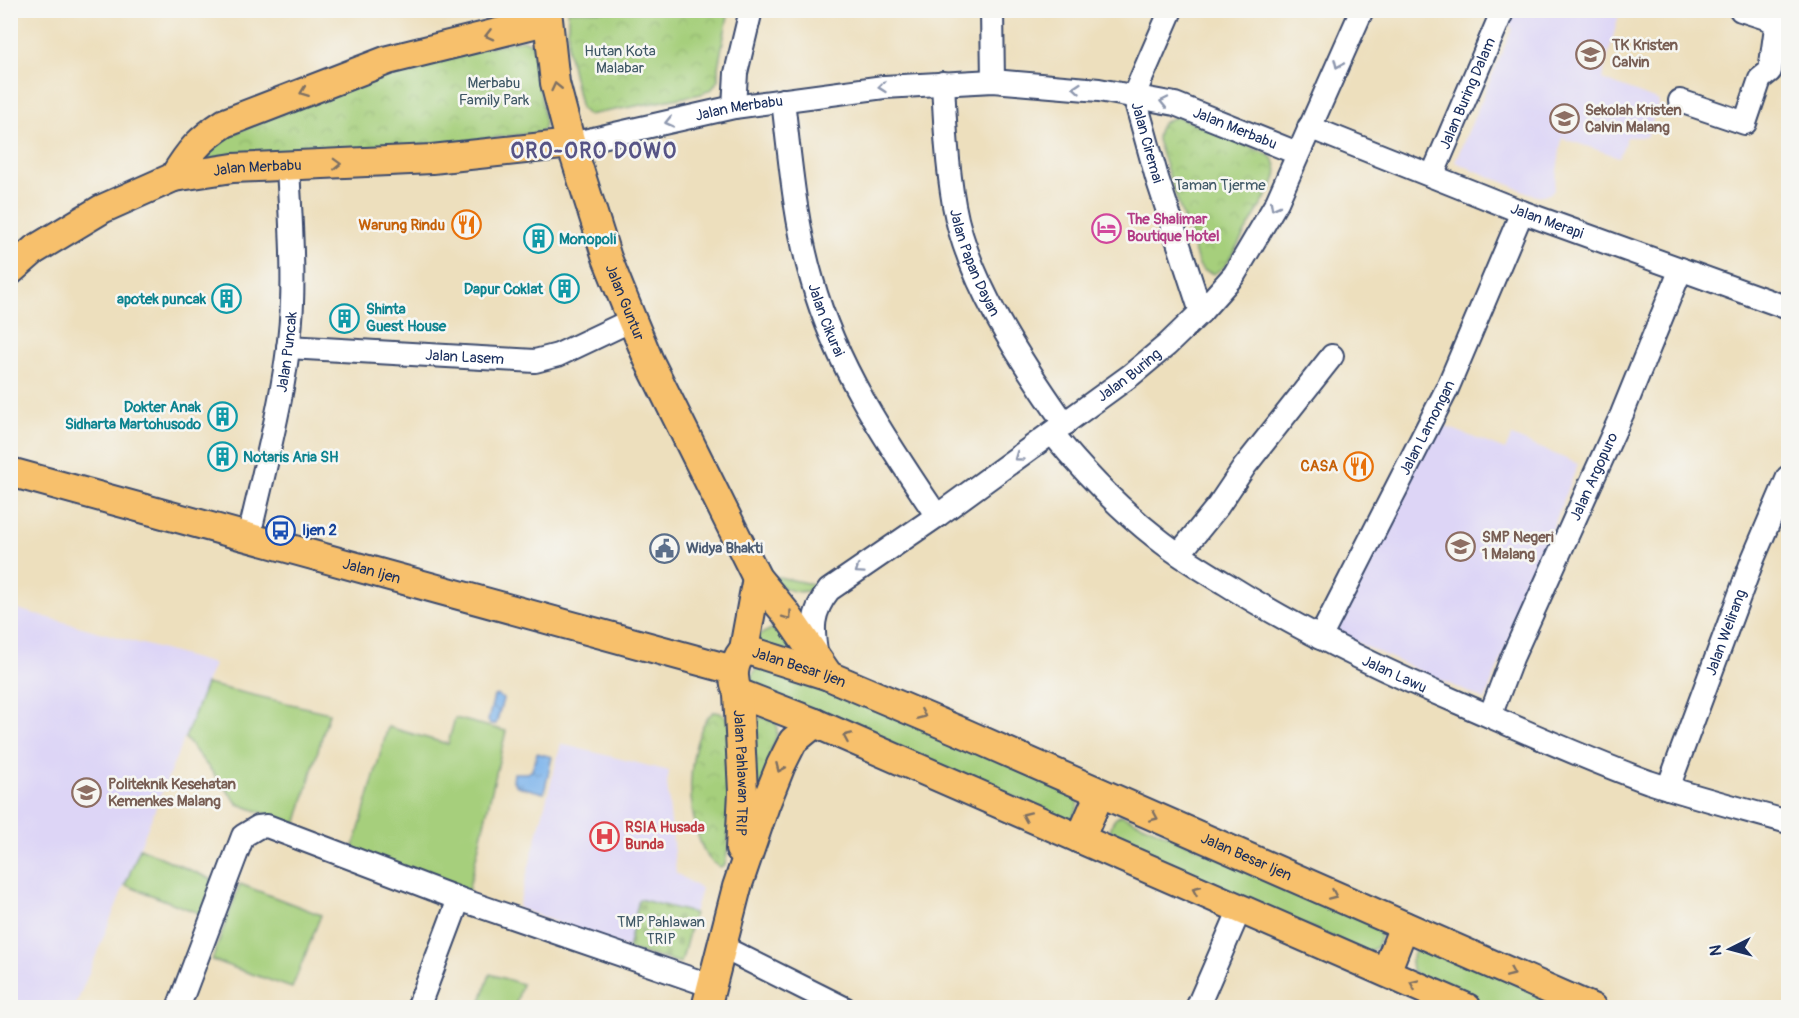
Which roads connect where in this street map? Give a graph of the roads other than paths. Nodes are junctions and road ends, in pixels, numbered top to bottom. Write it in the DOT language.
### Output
graph roads {
  1 [pos="751,10"];
  2 [pos="992,10"];
  3 [pos="1171,10"];
  4 [pos="1362,10"];
  5 [pos="1503,10"];
  6 [pos="1741,10"];
  7 [pos="547,16"];
  8 [pos="1777,17"];
  9 [pos="993,81"];
  10 [pos="943,83"];
  11 [pos="1134,95"];
  12 [pos="783,100"];
  13 [pos="1680,101"];
  14 [pos="734,107"];
  15 [pos="1309,127"];
  16 [pos="571,144"];
  17 [pos="1297,153"];
  18 [pos="288,166"];
  19 [pos="1432,176"];
  20 [pos="174,177"];
  21 [pos="1522,212"];
  22 [pos="1681,269"];
  23 [pos="10,271"];
  24 [pos="1788,308"];
  25 [pos="1201,312"];
  26 [pos="632,320"];
  27 [pos="288,347"];
  28 [pos="1332,356"];
  29 [pos="1059,428"];
  30 [pos="10,472"];
  31 [pos="1788,477"];
  32 [pos="937,516"];
  33 [pos="249,536"];
  34 [pos="1179,554"];
  35 [pos="757,578"];
  36 [pos="1320,638"];
  37 [pos="823,666"];
  38 [pos="738,671"];
  39 [pos="1490,716"];
  40 [pos="815,723"];
  41 [pos="1668,788"];
  42 [pos="1100,793"];
  43 [pos="1788,822"];
  44 [pos="1080,839"];
  45 [pos="737,887"];
  46 [pos="459,899"];
  47 [pos="1240,909"];
  48 [pos="1404,926"];
  49 [pos="722,947"];
  50 [pos="1386,972"];
  51 [pos="709,997"];
  52 [pos="178,1008"];
  53 [pos="418,1008"];
  54 [pos="844,1008"];
  55 [pos="1197,1008"];
  56 [pos="1467,1008"];
  57 [pos="1592,1008"];
  1 -- 14 [label="street"];
  2 -- 9 [label="street"];
  3 -- 11 [label="street, Jalan Ciremai"];
  4 -- 15 [label="street, Jalan Buring, one-way"];
  5 -- 19 [label="street, Jalan Buring Dalam"];
  6 -- 8 [label="street"];
  16 -- 7 [label="main road, Jalan Guntur, one-way"];
  7 -- 20 [label="main road, one-way"];
  8 -- 13 [label="street"];
  9 -- 10 [label="street, Jalan Merbabu"];
  11 -- 9 [label="street, Jalan Merbabu, one-way"];
  10 -- 12 [label="street, Jalan Merbabu, one-way"];
  10 -- 29 [label="street, Jalan Papan Dayan"];
  17 -- 11 [label="street, Jalan Merbabu, one-way"];
  11 -- 25 [label="street, Jalan Ciremai"];
  12 -- 14 [label="street, Jalan Merbabu"];
  12 -- 32 [label="street, Jalan Cikurai"];
  14 -- 16 [label="street, Jalan Merbabu, one-way"];
  15 -- 17 [label="street, Jalan Buring"];
  15 -- 19 [label="street, Jalan Merapi"];
  18 -- 16 [label="main road, Jalan Merbabu, one-way"];
  16 -- 26 [label="main road, Jalan Guntur"];
  17 -- 25 [label="street, Jalan Buring, one-way"];
  18 -- 20 [label="main road, Jalan Merbabu"];
  18 -- 27 [label="street, Jalan Puncak"];
  19 -- 21 [label="street, Jalan Merapi"];
  20 -- 23 [label="main road, Jalan Merbabu"];
  21 -- 22 [label="street, Jalan Merapi"];
  21 -- 36 [label="street, Jalan Lamongan"];
  22 -- 24 [label="street, Jalan Merapi"];
  22 -- 39 [label="street, Jalan Argopuro"];
  25 -- 29 [label="street, Jalan Buring"];
  26 -- 27 [label="street, Jalan Lasem"];
  26 -- 35 [label="main road, Jalan Guntur"];
  27 -- 33 [label="street, Jalan Puncak"];
  28 -- 34 [label="street"];
  29 -- 32 [label="street, Jalan Buring, one-way"];
  29 -- 34 [label="street, Jalan Lawu"];
  30 -- 33 [label="main road, Jalan Ijen"];
  31 -- 41 [label="street, Jalan Welirang"];
  32 -- 37 [label="street, Jalan Buring, one-way"];
  33 -- 38 [label="main road, Jalan Ijen"];
  34 -- 36 [label="street, Jalan Lawu"];
  35 -- 37 [label="main road, Jalan Guntur, one-way"];
  35 -- 38 [label="main road, Jalan Pahlawan TRIP"];
  36 -- 39 [label="street, Jalan Lawu"];
  37 -- 38 [label="main road, Jalan Besar Ijen"];
  37 -- 42 [label="main road, Jalan Besar Ijen, one-way"];
  38 -- 40 [label="main road"];
  38 -- 45 [label="main road, Jalan Pahlawan TRIP"];
  39 -- 41 [label="street, Jalan Lawu"];
  44 -- 40 [label="main road, one-way"];
  40 -- 45 [label="main road, Jalan Pahlawan TRIP, one-way"];
  41 -- 43 [label="street, Jalan Lawu"];
  42 -- 44 [label="main road"];
  42 -- 48 [label="main road, Jalan Besar Ijen, one-way"];
  47 -- 44 [label="main road, one-way"];
  45 -- 49 [label="main road, Jalan Pahlawan TRIP"];
  46 -- 51 [label="street"];
  46 -- 52 [label="street"];
  46 -- 53 [label="street"];
  47 -- 50 [label="main road"];
  47 -- 55 [label="street"];
  48 -- 50 [label="main road"];
  48 -- 57 [label="main road, Jalan Besar Ijen, one-way"];
  49 -- 51 [label="main road, Jalan Pahlawan TRIP"];
  49 -- 54 [label="street"];
  56 -- 50 [label="main road, one-way"];
}
